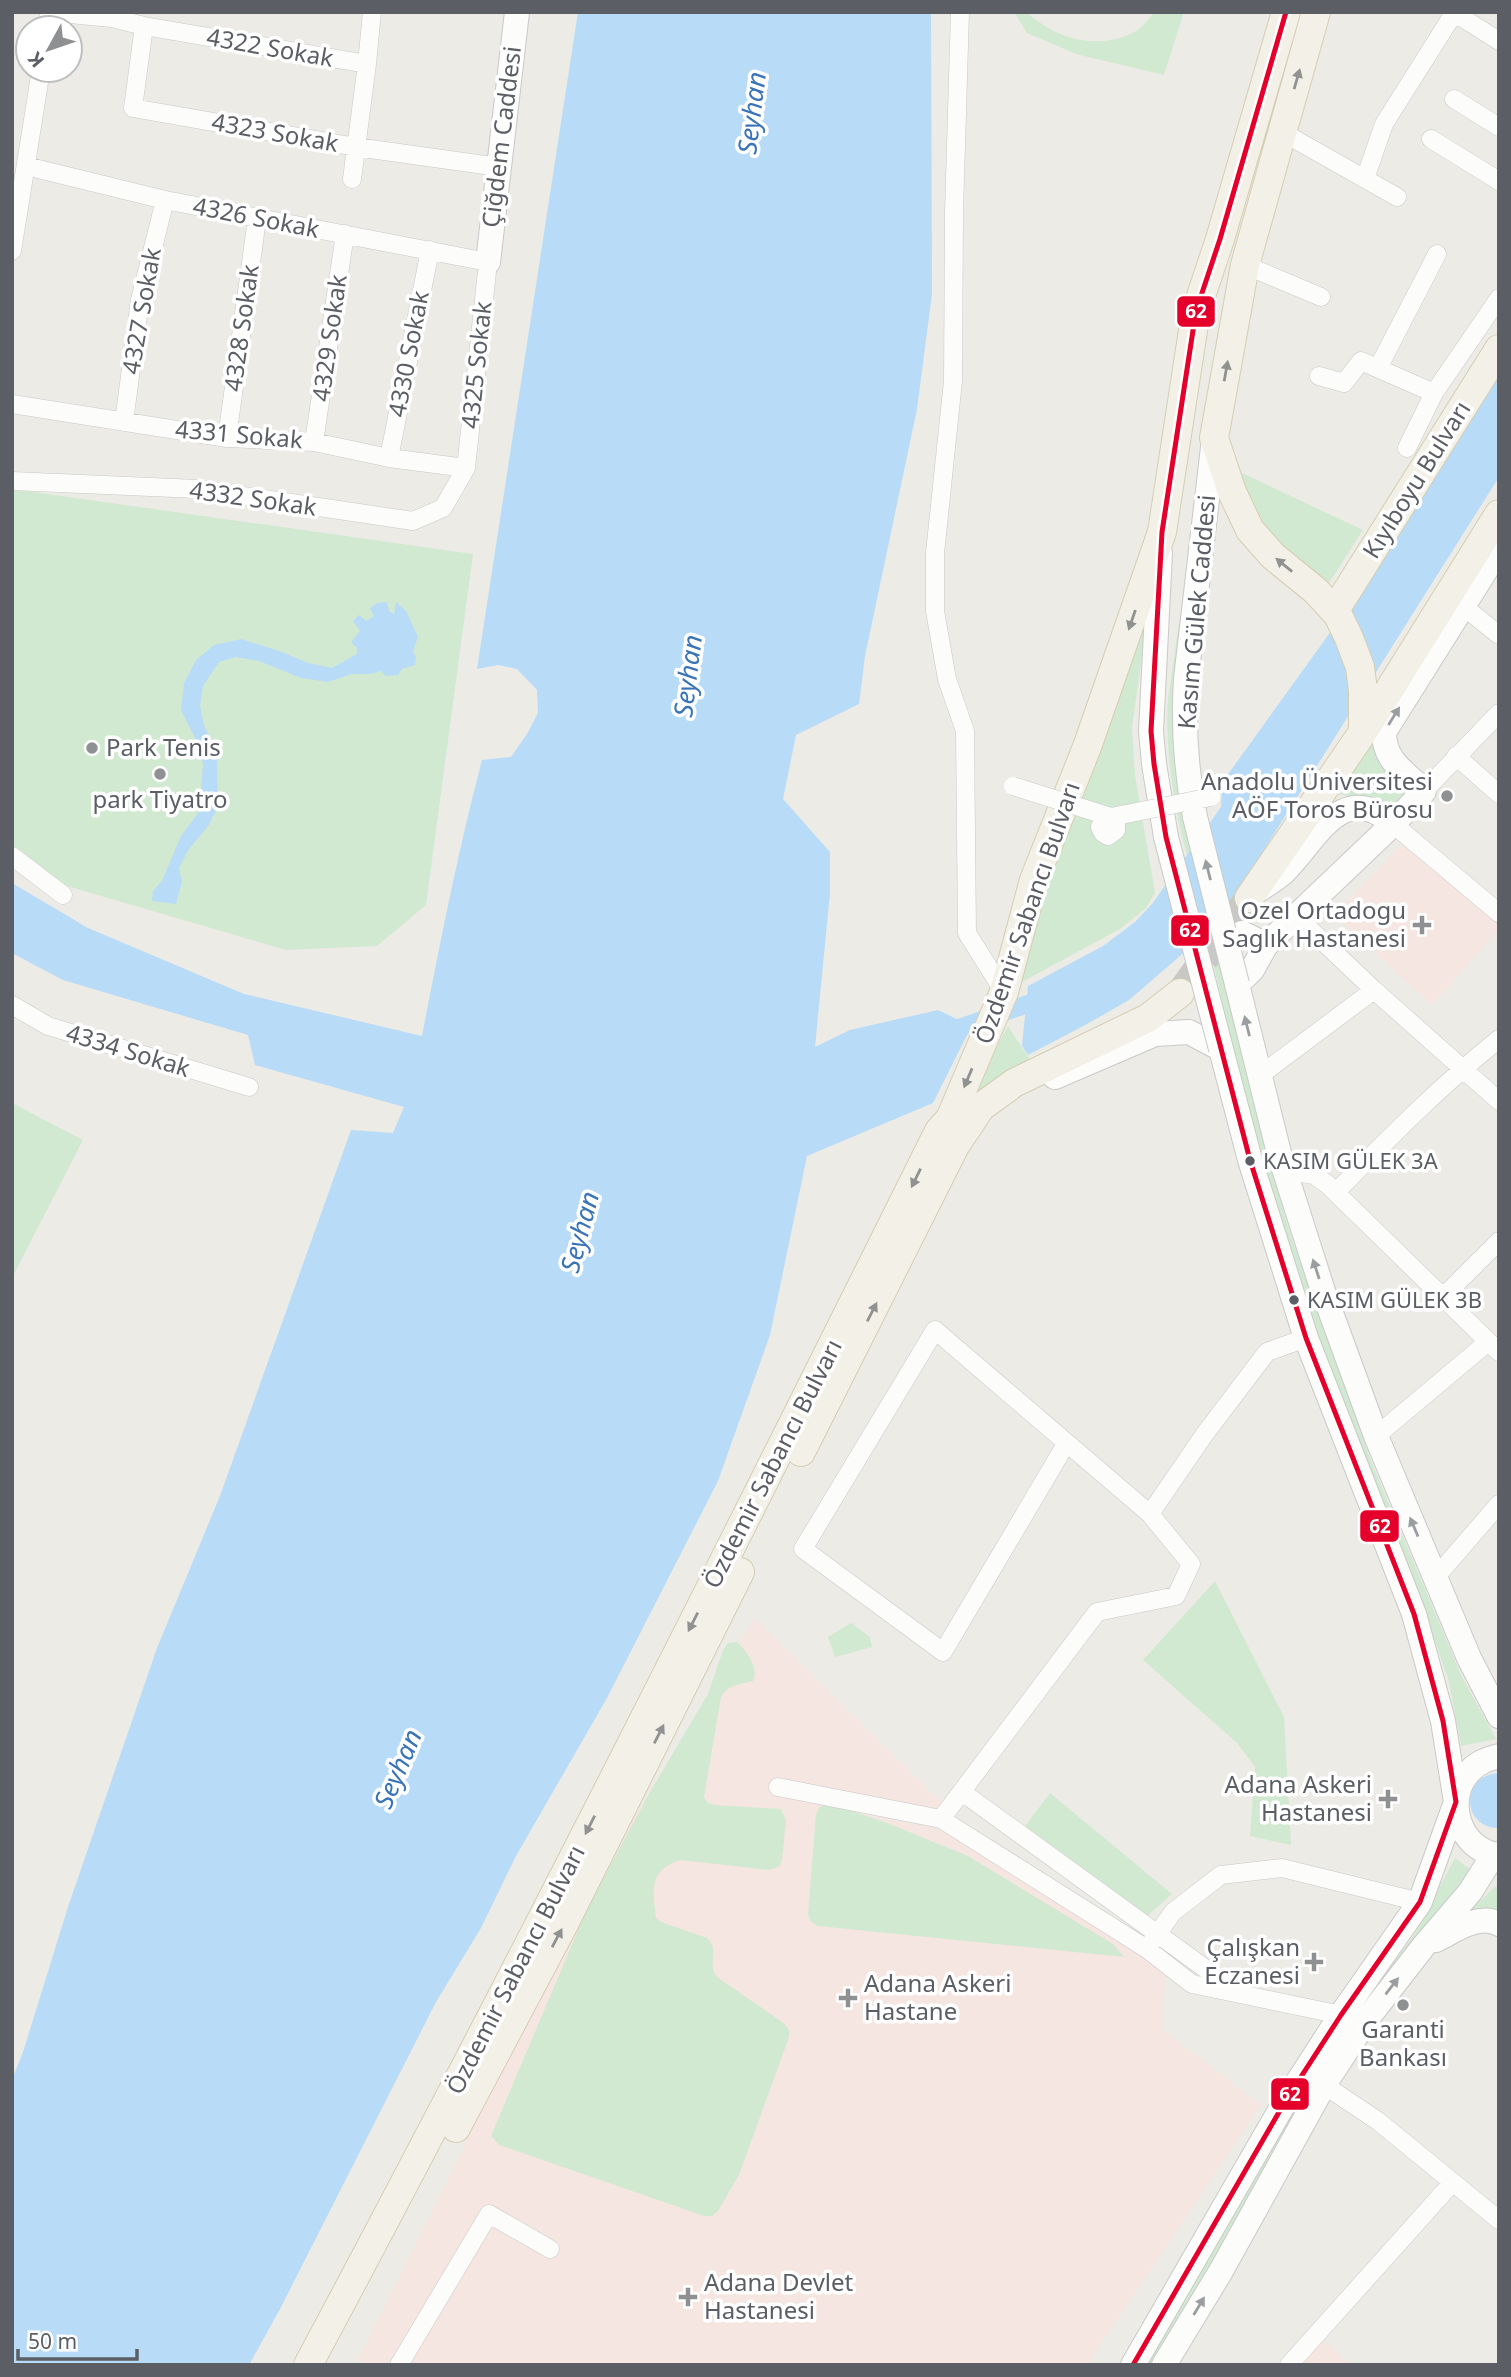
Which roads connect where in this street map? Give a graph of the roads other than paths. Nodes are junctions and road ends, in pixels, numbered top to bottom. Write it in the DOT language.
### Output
graph roads {
  1 [pos="49,12"];
  2 [pos="372,12"];
  3 [pos="517,12"];
  4 [pos="960,12"];
  5 [pos="1286,12"];
  6 [pos="1316,12"];
  7 [pos="1454,12"];
  8 [pos="112,15"];
  9 [pos="144,26"];
  10 [pos="1499,41"];
  11 [pos="368,64"];
  12 [pos="39,84"];
  13 [pos="1454,99"];
  14 [pos="1499,127"];
  15 [pos="1282,132"];
  16 [pos="1431,139"];
  17 [pos="356,147"];
  18 [pos="26,166"];
  19 [pos="499,167"];
  20 [pos="352,178"];
  21 [pos="1365,179"];
  22 [pos="1499,181"];
  23 [pos="1398,197"];
  24 [pos="165,200"];
  25 [pos="257,219"];
  26 [pos="345,234"];
  27 [pos="429,250"];
  28 [pos="12,251"];
  29 [pos="1437,254"];
  30 [pos="488,261"];
  31 [pos="1245,265"];
  32 [pos="1321,297"];
  33 [pos="1499,298"];
  34 [pos="1499,349"];
  35 [pos="1378,368"];
  36 [pos="1319,376"];
  37 [pos="1434,393"];
  38 [pos="12,404"];
  39 [pos="124,422"];
  40 [pos="227,438"];
  41 [pos="1214,438"];
  42 [pos="314,442"];
  43 [pos="1407,449"];
  44 [pos="389,458"];
  45 [pos="466,468"];
  46 [pos="12,481"];
  47 [pos="1499,514"];
  48 [pos="1162,532"];
  49 [pos="1499,549"];
  50 [pos="1492,576"];
  51 [pos="1463,606"];
  52 [pos="1336,613"];
  53 [pos="1499,635"];
  54 [pos="1498,715"];
  55 [pos="1363,732"];
  56 [pos="1456,756"];
  57 [pos="1013,786"];
  58 [pos="1424,790"];
  59 [pos="1499,794"];
  60 [pos="1212,797"];
  61 [pos="1393,824"];
  62 [pos="12,856"];
  63 [pos="63,895"];
  64 [pos="1249,898"];
  65 [pos="1499,913"];
  66 [pos="1296,916"];
  67 [pos="1232,929"];
  68 [pos="1266,945"];
  69 [pos="1237,984"];
  70 [pos="1374,990"];
  71 [pos="1004,992"];
  72 [pos="1180,993"];
  73 [pos="12,1005"];
  74 [pos="1499,1039"];
  75 [pos="1221,1049"];
  76 [pos="1462,1069"];
  77 [pos="1259,1076"];
  78 [pos="249,1087"];
  79 [pos="1499,1101"];
  80 [pos="955,1130"];
  81 [pos="1284,1170"];
  82 [pos="1336,1192"];
  83 [pos="1499,1241"];
  84 [pos="1442,1298"];
  85 [pos="1306,1338"];
  86 [pos="1493,1347"];
  87 [pos="1376,1436"];
  88 [pos="1066,1444"];
  89 [pos="1499,1504"];
  90 [pos="1150,1514"];
  91 [pos="1435,1578"];
  92 [pos="1469,1658"];
  93 [pos="1499,1685"];
  94 [pos="1499,1716"];
  95 [pos="1499,1756"];
  96 [pos="778,1787"];
  97 [pos="962,1792"];
  98 [pos="1456,1802"];
  99 [pos="941,1819"];
  100 [pos="1497,1857"];
  101 [pos="1420,1902"];
  102 [pos="1499,1924"];
  103 [pos="1159,1934"];
  104 [pos="1423,1947"];
  105 [pos="1147,1948"];
  106 [pos="1237,1993"];
  107 [pos="1341,2015"];
  108 [pos="1367,2019"];
  109 [pos="1324,2085"];
  110 [pos="1453,2182"];
  111 [pos="1499,2220"];
  112 [pos="550,2249"];
  113 [pos="308,2365"];
  114 [pos="328,2365"];
  115 [pos="399,2365"];
  116 [pos="1133,2365"];
  117 [pos="1164,2365"];
  118 [pos="1289,2365"];
  1 -- 8 [label="street, 4322 Sokak"];
  2 -- 11 [label="street"];
  3 -- 19 [label="main road, Çiğdem Caddesi"];
  4 -- 71 [label="street"];
  5 -- 48 [label="main road, Kasım Gülek Caddesi"];
  15 -- 6 [label="main road, Kasım Gülek Caddesi, one-way"];
  7 -- 10 [label="street"];
  7 -- 21 [label="street"];
  8 -- 9 [label="street, 4322 Sokak"];
  9 -- 11 [label="street, 4322 Sokak"];
  9 -- 17 [label="street, 4323 Sokak"];
  11 -- 17 [label="street"];
  12 -- 18 [label="street"];
  13 -- 14 [label="street"];
  15 -- 21 [label="street"];
  15 -- 31 [label="main road, Kasım Gülek Caddesi"];
  16 -- 22 [label="street"];
  17 -- 19 [label="street, 4323 Sokak"];
  17 -- 20 [label="street"];
  18 -- 24 [label="street, 4326 Sokak"];
  18 -- 28 [label="street"];
  19 -- 30 [label="main road, Çiğdem Caddesi"];
  21 -- 23 [label="street"];
  24 -- 25 [label="street, 4326 Sokak"];
  24 -- 39 [label="street, 4327 Sokak"];
  25 -- 26 [label="street, 4326 Sokak"];
  25 -- 40 [label="street, 4328 Sokak"];
  26 -- 27 [label="street, 4326 Sokak"];
  26 -- 42 [label="street, 4329 Sokak"];
  27 -- 30 [label="street, 4326 Sokak"];
  27 -- 44 [label="street, 4330 Sokak"];
  29 -- 35 [label="street"];
  30 -- 45 [label="street, 4325 Sokak"];
  31 -- 32 [label="street"];
  41 -- 31 [label="main road, Kasım Gülek Caddesi, one-way"];
  33 -- 37 [label="street"];
  34 -- 52 [label="main road, Kıyıboyu Bulvarı"];
  35 -- 36 [label="street"];
  35 -- 37 [label="street"];
  37 -- 43 [label="street"];
  38 -- 39 [label="street, 4331 Sokak"];
  39 -- 40 [label="street, 4331 Sokak"];
  40 -- 42 [label="street, 4331 Sokak"];
  52 -- 41 [label="main road, one-way"];
  67 -- 41 [label="main road, Kasım Gülek Caddesi, one-way, bridge"];
  42 -- 44 [label="street, 4331 Sokak"];
  44 -- 45 [label="street, 4331 Sokak"];
  45 -- 46 [label="street, 4332 Sokak"];
  47 -- 55 [label="main road"];
  48 -- 71 [label="main road, Özdemir Sabancı Bulvarı, one-way"];
  48 -- 75 [label="main road, Kasım Gülek Caddesi, bridge"];
  49 -- 50 [label="main road"];
  50 -- 51 [label="main road"];
  51 -- 53 [label="street"];
  58 -- 51 [label="main road, one-way"];
  52 -- 55 [label="main road"];
  54 -- 56 [label="street"];
  55 -- 64 [label="main road"];
  56 -- 58 [label="street"];
  56 -- 59 [label="street"];
  57 -- 60 [label="street, bridge"];
  58 -- 61 [label="main road"];
  61 -- 64 [label="main road"];
  61 -- 65 [label="street"];
  61 -- 66 [label="main road"];
  62 -- 63 [label="street"];
  66 -- 68 [label="main road"];
  66 -- 70 [label="street"];
  67 -- 68 [label="main road"];
  67 -- 69 [label="main road, Kasım Gülek Caddesi, bridge"];
  68 -- 69 [label="main road"];
  77 -- 69 [label="main road, Kasım Gülek Caddesi, one-way"];
  70 -- 76 [label="street"];
  70 -- 77 [label="street"];
  71 -- 80 [label="main road, Özdemir Sabancı Bulvarı, one-way"];
  72 -- 80 [label="main road, Özdemir Sabancı Bulvarı"];
  73 -- 78 [label="street, 4334 Sokak"];
  74 -- 76 [label="street"];
  75 -- 80 [label="main road"];
  75 -- 85 [label="main road, Kasım Gülek Caddesi"];
  76 -- 79 [label="street"];
  76 -- 82 [label="street"];
  77 -- 81 [label="main road, Kasım Gülek Caddesi"];
  80 -- 113 [label="main road, Özdemir Sabancı Bulvarı, one-way"];
  114 -- 80 [label="main road, Özdemir Sabancı Bulvarı, one-way"];
  81 -- 82 [label="street"];
  87 -- 81 [label="main road, Kasım Gülek Caddesi, one-way"];
  82 -- 84 [label="street"];
  83 -- 84 [label="street"];
  84 -- 86 [label="street"];
  85 -- 90 [label="street"];
  85 -- 98 [label="main road, Kasım Gülek Caddesi"];
  86 -- 87 [label="street"];
  91 -- 87 [label="main road, Kasım Gülek Caddesi, one-way"];
  88 -- 88 [label="street"];
  88 -- 90 [label="street"];
  89 -- 91 [label="street"];
  90 -- 97 [label="street"];
  91 -- 92 [label="main road, Kasım Gülek Caddesi"];
  92 -- 93 [label="main road"];
  92 -- 94 [label="main road, Kasım Gülek Caddesi"];
  95 -- 98 [label="main road"];
  96 -- 99 [label="street"];
  97 -- 99 [label="street"];
  97 -- 103 [label="street"];
  98 -- 100 [label="main road, Kasım Gülek Caddesi"];
  98 -- 101 [label="main road"];
  99 -- 105 [label="street"];
  100 -- 104 [label="main road"];
  101 -- 103 [label="street"];
  101 -- 107 [label="main road"];
  102 -- 104 [label="main road"];
  103 -- 105 [label="street"];
  103 -- 106 [label="street"];
  108 -- 104 [label="main road, one-way"];
  105 -- 106 [label="street"];
  106 -- 107 [label="street"];
  107 -- 108 [label="street"];
  107 -- 116 [label="main road"];
  108 -- 109 [label="main road"];
  109 -- 110 [label="street"];
  117 -- 109 [label="main road, one-way"];
  110 -- 111 [label="street"];
  110 -- 118 [label="street"];
  112 -- 115 [label="street"];
}
